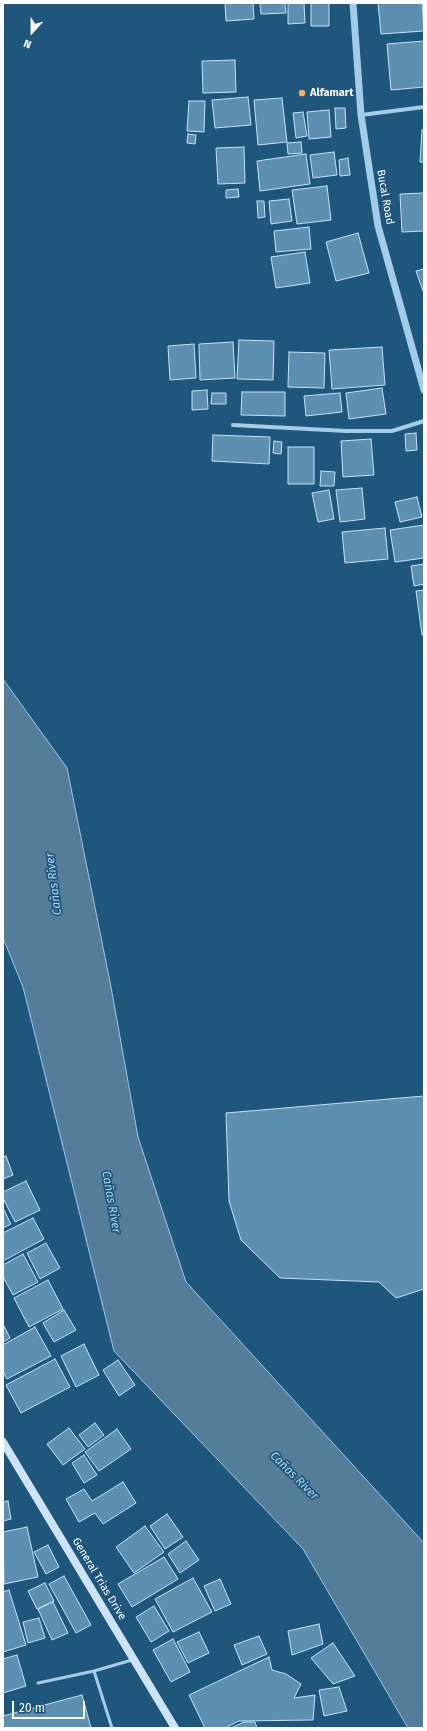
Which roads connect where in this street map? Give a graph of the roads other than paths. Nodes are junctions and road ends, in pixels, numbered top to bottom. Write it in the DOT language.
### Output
graph roads {
  1 [pos="353,3"];
  2 [pos="424,107"];
  3 [pos="361,115"];
  4 [pos="424,390"];
  5 [pos="424,421"];
  6 [pos="233,425"];
  7 [pos="3,1442"];
  8 [pos="134,1660"];
  9 [pos="94,1671"];
  10 [pos="38,1683"];
  11 [pos="112,1728"];
  12 [pos="176,1728"];
  1 -- 3 [label="street, Bucal Road"];
  2 -- 3 [label="street"];
  3 -- 4 [label="street, Bucal Road"];
  5 -- 6 [label="street"];
  7 -- 8 [label="main road, General Trias Drive"];
  8 -- 9 [label="lane"];
  8 -- 12 [label="main road, General Trias Drive"];
  9 -- 10 [label="lane"];
  9 -- 11 [label="lane"];
}
